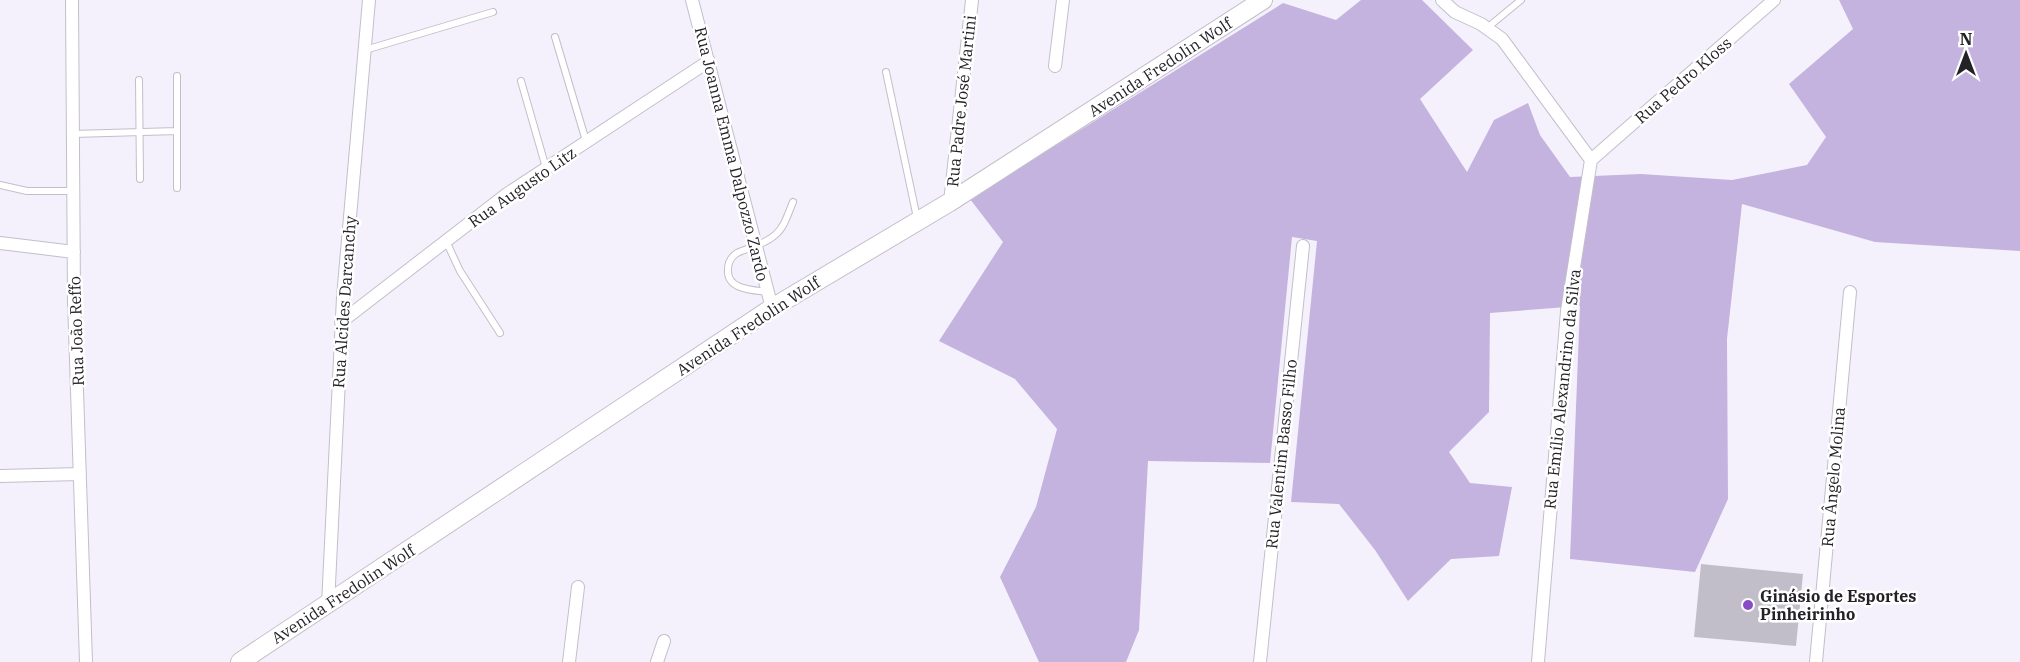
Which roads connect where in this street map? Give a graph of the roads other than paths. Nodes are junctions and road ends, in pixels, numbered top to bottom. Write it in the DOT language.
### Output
graph roads {
  1 [pos="72,0"];
  2 [pos="369,0"];
  3 [pos="692,0"];
  4 [pos="972,0"];
  5 [pos="1063,0"];
  6 [pos="1263,0"];
  7 [pos="1442,0"];
  8 [pos="1521,0"];
  9 [pos="1774,0"];
  10 [pos="493,12"];
  11 [pos="1487,28"];
  12 [pos="555,37"];
  13 [pos="364,50"];
  14 [pos="709,61"];
  15 [pos="1055,66"];
  16 [pos="886,72"];
  17 [pos="177,76"];
  18 [pos="139,80"];
  19 [pos="521,81"];
  20 [pos="177,131"];
  21 [pos="139,133"];
  22 [pos="73,134"];
  23 [pos="586,142"];
  24 [pos="1591,160"];
  25 [pos="547,168"];
  26 [pos="140,179"];
  27 [pos="0,185"];
  28 [pos="177,188"];
  29 [pos="74,191"];
  30 [pos="793,202"];
  31 [pos="950,202"];
  32 [pos="918,221"];
  33 [pos="446,241"];
  34 [pos="0,243"];
  35 [pos="1303,246"];
  36 [pos="756,247"];
  37 [pos="74,252"];
  38 [pos="1850,292"];
  39 [pos="770,300"];
  40 [pos="341,322"];
  41 [pos="500,333"];
  42 [pos="80,474"];
  43 [pos="0,476"];
  44 [pos="578,587"];
  45 [pos="328,605"];
  46 [pos="664,641"];
  47 [pos="86,662"];
  48 [pos="240,662"];
  49 [pos="569,662"];
  50 [pos="657,662"];
  51 [pos="1260,662"];
  52 [pos="1538,662"];
  53 [pos="1816,662"];
  1 -- 22 [label="street, Rua João Reffo"];
  2 -- 13 [label="street, Rua Alcides Darcanchy"];
  3 -- 14 [label="street, Rua Joanna Emma Dalpozzo Zardo"];
  4 -- 31 [label="street, Rua Padre José Martini"];
  5 -- 15 [label="street"];
  6 -- 31 [label="main road, Avenida Fredolin Wolf"];
  7 -- 11 [label="street"];
  8 -- 11 [label="lane"];
  9 -- 24 [label="street, Rua Pedro Kloss"];
  10 -- 13 [label="lane"];
  11 -- 24 [label="street"];
  12 -- 23 [label="lane"];
  13 -- 40 [label="street, Rua Alcides Darcanchy"];
  14 -- 23 [label="street, Rua Augusto Litz"];
  14 -- 36 [label="street, Rua Joanna Emma Dalpozzo Zardo"];
  16 -- 32 [label="lane"];
  17 -- 20 [label="lane"];
  18 -- 21 [label="lane"];
  19 -- 25 [label="lane"];
  20 -- 21 [label="lane"];
  20 -- 28 [label="lane"];
  21 -- 22 [label="lane"];
  21 -- 26 [label="lane"];
  22 -- 29 [label="street, Rua João Reffo"];
  23 -- 25 [label="street, Rua Augusto Litz"];
  24 -- 52 [label="street, Rua Emílio Alexandrino da Silva"];
  25 -- 33 [label="street, Rua Augusto Litz"];
  27 -- 29 [label="lane"];
  29 -- 37 [label="street, Rua João Reffo"];
  30 -- 36 [label="lane"];
  31 -- 32 [label="main road, Avenida Fredolin Wolf"];
  32 -- 39 [label="main road, Avenida Fredolin Wolf"];
  33 -- 40 [label="street, Rua Augusto Litz"];
  33 -- 41 [label="lane"];
  34 -- 37 [label="street"];
  35 -- 51 [label="street, Rua Valentim Basso Filho"];
  36 -- 39 [label="street, Rua Joanna Emma Dalpozzo Zardo"];
  36 -- 39 [label="lane"];
  37 -- 42 [label="street, Rua João Reffo"];
  38 -- 53 [label="street, Rua Ângelo Molina"];
  39 -- 45 [label="main road, Avenida Fredolin Wolf"];
  40 -- 45 [label="street, Rua Alcides Darcanchy"];
  42 -- 43 [label="street"];
  42 -- 47 [label="street, Rua João Reffo"];
  44 -- 49 [label="street"];
  45 -- 48 [label="main road, Avenida Fredolin Wolf"];
  46 -- 50 [label="street"];
}
